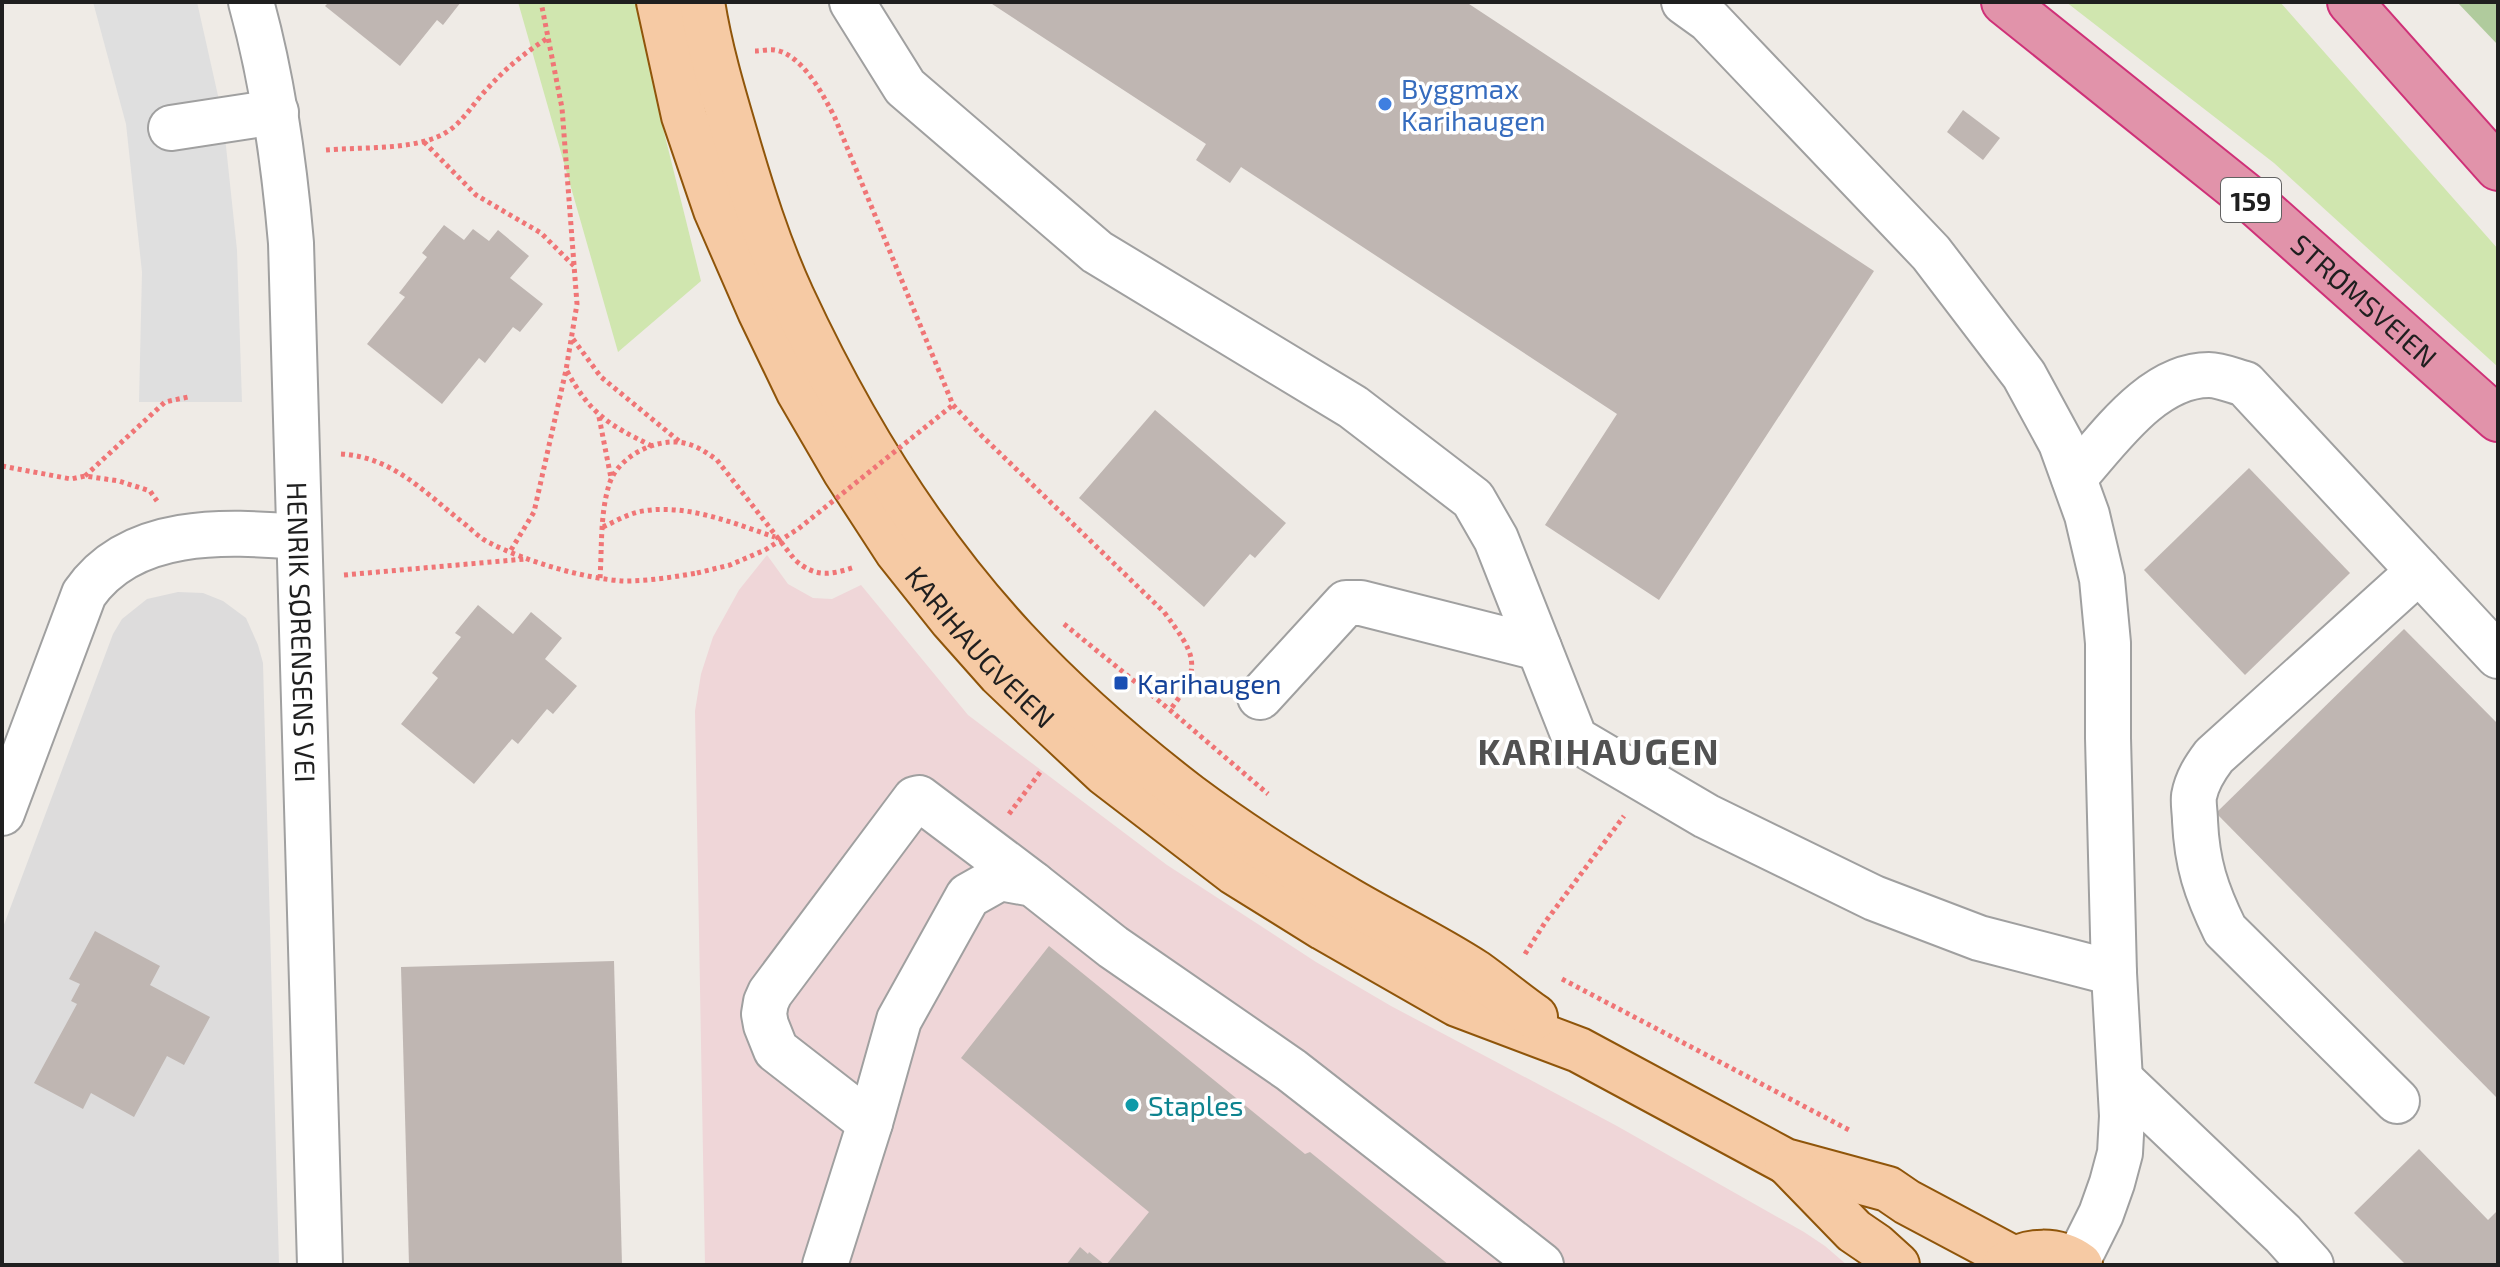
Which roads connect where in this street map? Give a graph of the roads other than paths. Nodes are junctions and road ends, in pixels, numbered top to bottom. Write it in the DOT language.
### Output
graph roads {
  1 [pos="251,2"];
  2 [pos="659,2"];
  3 [pos="702,2"];
  4 [pos="852,2"];
  5 [pos="1684,2"];
  6 [pos="2004,2"];
  7 [pos="2350,2"];
  8 [pos="171,128"];
  9 [pos="279,133"];
  10 [pos="2498,168"];
  11 [pos="2498,419"];
  12 [pos="2074,478"];
  13 [pos="299,558"];
  14 [pos="2419,571"];
  15 [pos="1539,648"];
  16 [pos="2498,656"];
  17 [pos="1260,697"];
  18 [pos="2,813"];
  19 [pos="1033,884"];
  20 [pos="2114,973"];
  21 [pos="1579,1050"];
  22 [pos="2121,1080"];
  23 [pos="2397,1101"];
  24 [pos="870,1123"];
  25 [pos="1785,1161"];
  26 [pos="2009,1262"];
  27 [pos="2079,1264"];
  28 [pos="320,1265"];
  29 [pos="825,1265"];
  30 [pos="1541,1265"];
  31 [pos="1897,1265"];
  32 [pos="2311,1265"];
  1 -- 9 [label="street, HENRIK SØRENSENS VEI"];
  2 -- 21 [label="main road, KARIHAUGVEIEN"];
  3 -- 21 [label="main road, KARIHAUGVEIEN"];
  4 -- 15 [label="street"];
  5 -- 12 [label="street"];
  6 -- 11 [label="highway, STRØMSVEIEN / 159"];
  7 -- 10 [label="highway"];
  8 -- 9 [label="street"];
  9 -- 13 [label="street, HENRIK SØRENSENS VEI"];
  12 -- 14 [label="street"];
  12 -- 20 [label="street"];
  13 -- 18 [label="street"];
  13 -- 28 [label="street, HENRIK SØRENSENS VEI"];
  14 -- 16 [label="street"];
  14 -- 23 [label="street"];
  15 -- 17 [label="street"];
  15 -- 20 [label="street"];
  19 -- 24 [label="street"];
  19 -- 24 [label="street"];
  19 -- 30 [label="street"];
  20 -- 22 [label="street"];
  21 -- 25 [label="main road, KARIHAUGVEIEN"];
  22 -- 27 [label="street"];
  22 -- 32 [label="street"];
  24 -- 29 [label="street"];
  25 -- 26 [label="main road, KARIHAUGVEIEN"];
  25 -- 31 [label="main road, KARIHAUGVEIEN"];
  26 -- 27 [label="main road, KARIHAUGVEIEN"];
}
